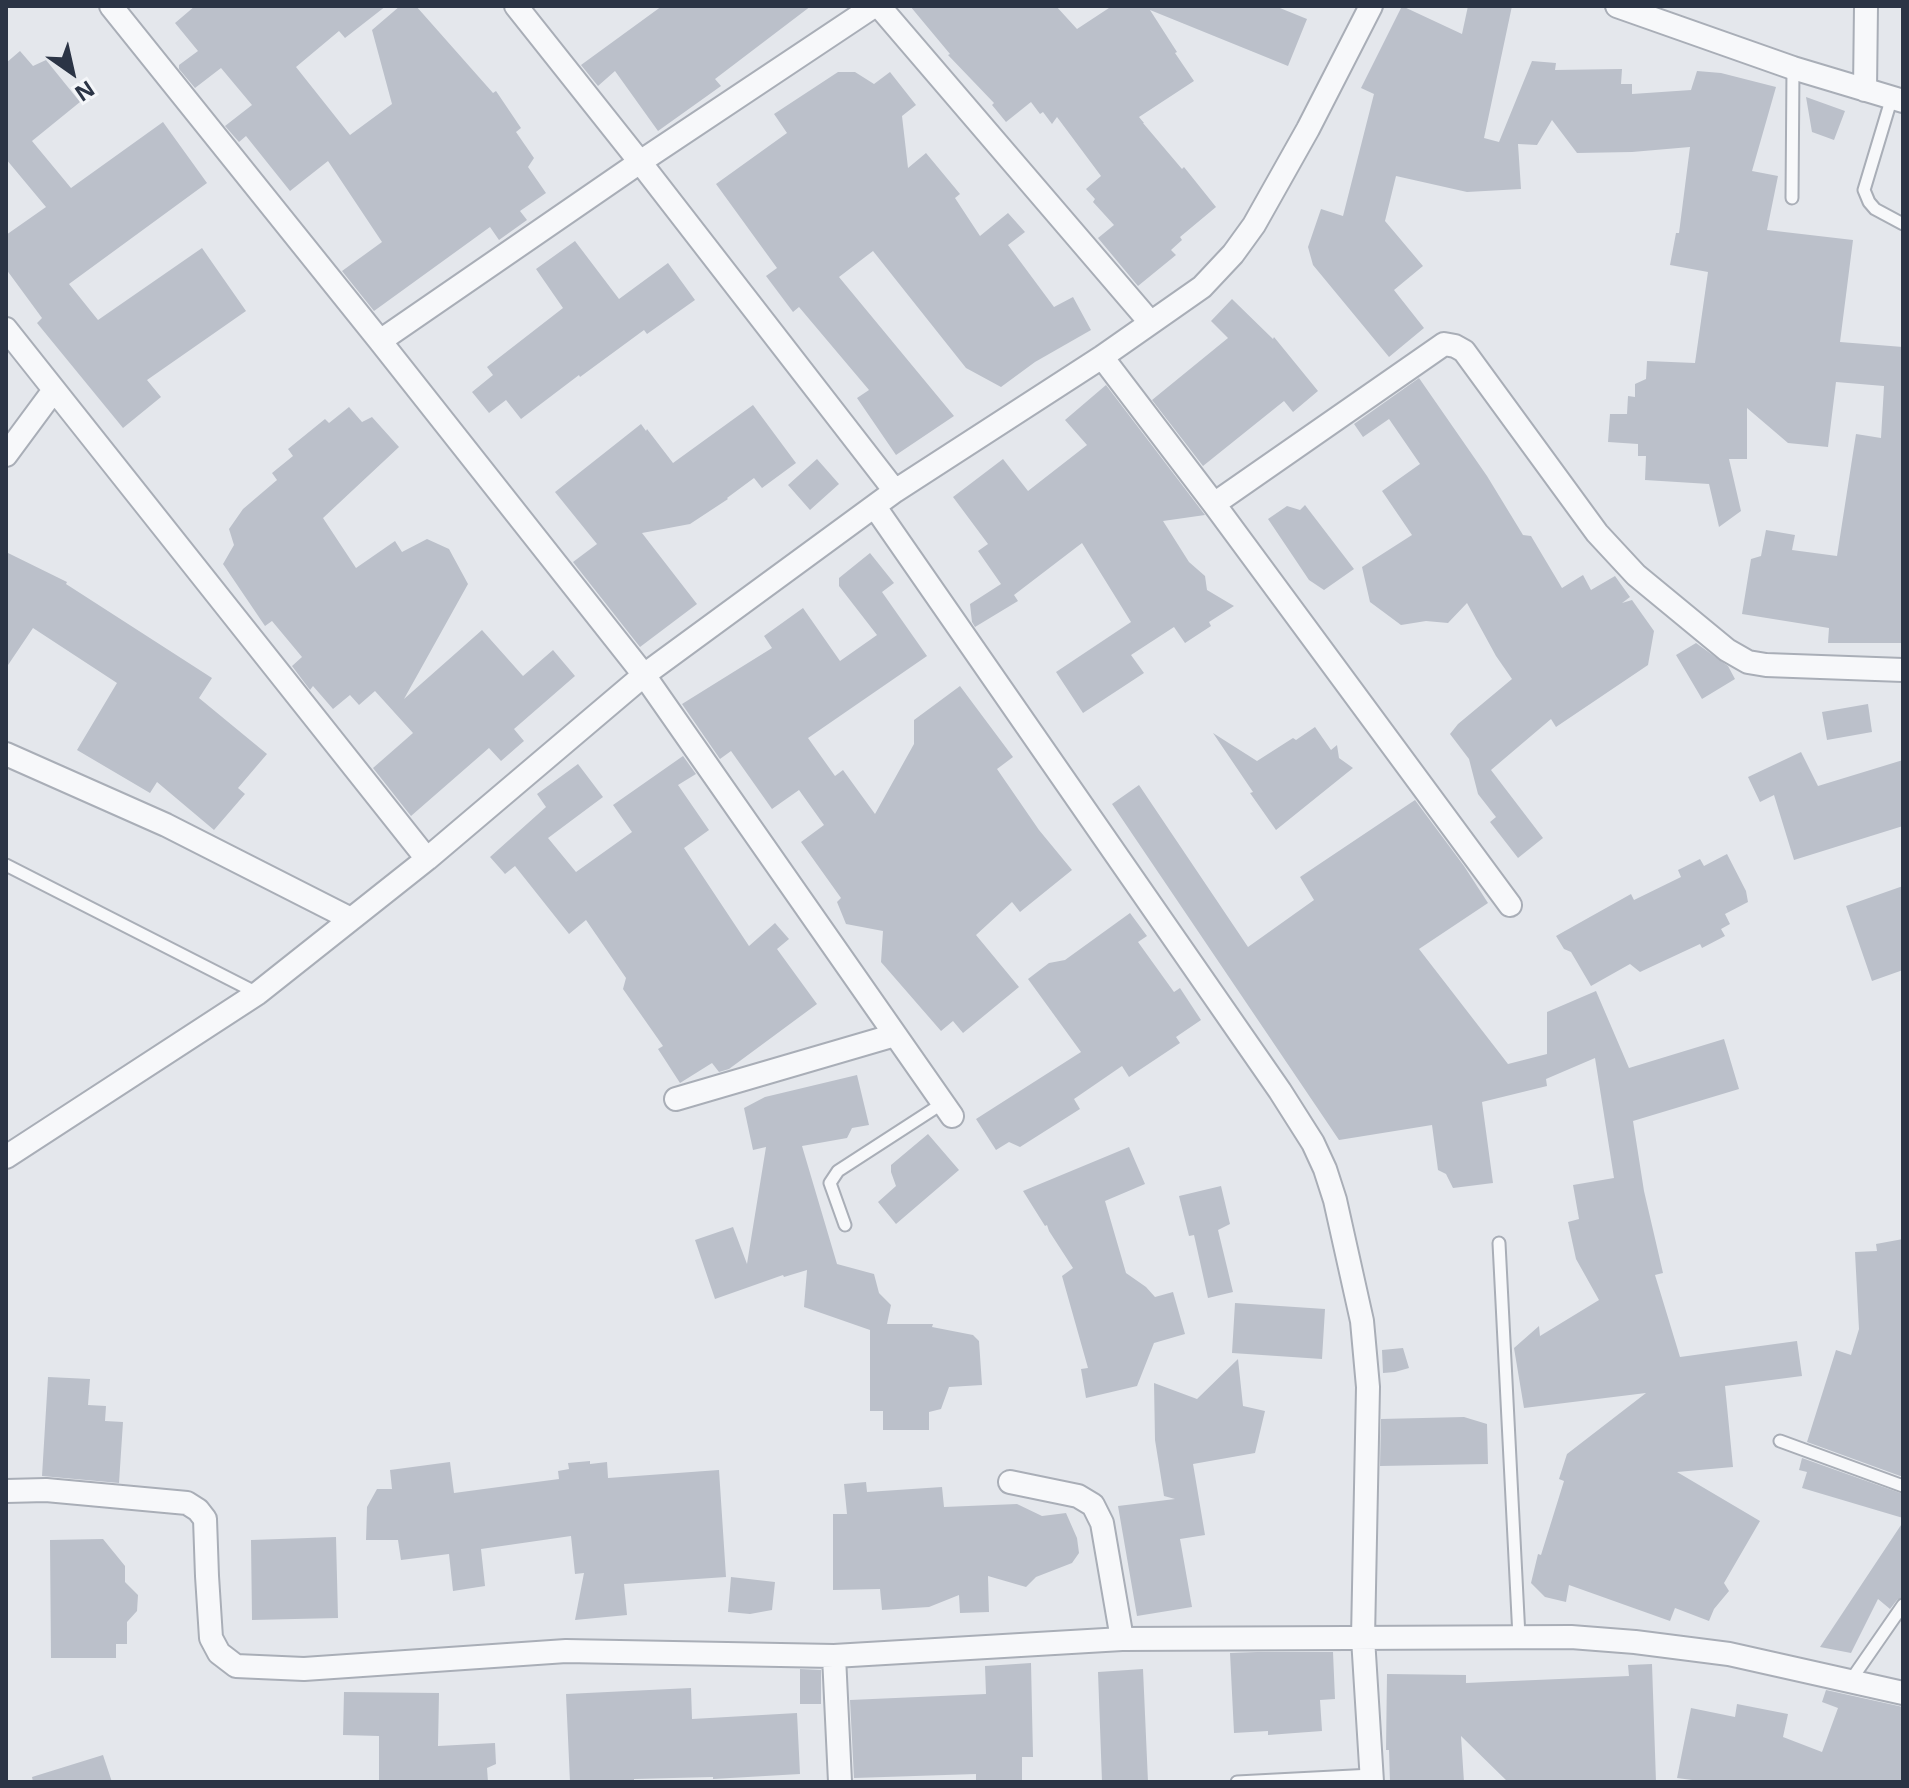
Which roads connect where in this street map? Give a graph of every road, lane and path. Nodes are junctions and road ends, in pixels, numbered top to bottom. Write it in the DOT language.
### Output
graph roads {
  1 [pos="111,6"];
  2 [pos="516,6"];
  3 [pos="876,6"];
  4 [pos="1371,6"];
  5 [pos="1617,6"];
  6 [pos="1866,6"];
  7 [pos="1793,68"];
  8 [pos="1865,90"];
  9 [pos="1898,99"];
  10 [pos="640,162"];
  11 [pos="1792,198"];
  12 [pos="1903,224"];
  13 [pos="1150,322"];
  14 [pos="6,329"];
  15 [pos="380,341"];
  16 [pos="1102,357"];
  17 [pos="54,390"];
  18 [pos="6,455"];
  19 [pos="895,491"];
  20 [pos="1214,504"];
  21 [pos="875,507"];
  22 [pos="1903,670"];
  23 [pos="644,675"];
  24 [pos="6,754"];
  25 [pos="427,859"];
  26 [pos="6,865"];
  27 [pos="1510,905"];
  28 [pos="351,919"];
  29 [pos="258,993"];
  30 [pos="895,1035"];
  31 [pos="676,1099"];
  32 [pos="948,1110"];
  33 [pos="6,1157"];
  34 [pos="845,1225"];
  35 [pos="1499,1243"];
  36 [pos="1780,1441"];
  37 [pos="1010,1482"];
  38 [pos="1903,1486"];
  39 [pos="6,1491"];
  40 [pos="1903,1605"];
  41 [pos="1519,1637"];
  42 [pos="1363,1638"];
  43 [pos="1122,1639"];
  44 [pos="834,1656"];
  45 [pos="1851,1680"];
  46 [pos="1903,1693"];
  47 [pos="1372,1779"];
  48 [pos="840,1782"];
  49 [pos="1237,1782"];
  1 -- 15 [label="street"];
  2 -- 10 [label="street"];
  3 -- 10 [label="street"];
  3 -- 13 [label="street"];
  4 -- 13 [label="street"];
  5 -- 7 [label="street"];
  6 -- 8 [label="street"];
  7 -- 8 [label="street"];
  7 -- 11 [label="lane"];
  8 -- 9 [label="street"];
  9 -- 12 [label="lane"];
  10 -- 15 [label="street"];
  10 -- 19 [label="street"];
  13 -- 16 [label="street"];
  14 -- 17 [label="street"];
  15 -- 23 [label="street"];
  16 -- 19 [label="street"];
  16 -- 20 [label="street"];
  17 -- 18 [label="street"];
  17 -- 25 [label="street"];
  19 -- 21 [label="street"];
  20 -- 22 [label="street"];
  20 -- 27 [label="street"];
  21 -- 23 [label="street"];
  21 -- 42 [label="street"];
  23 -- 25 [label="street"];
  23 -- 30 [label="street"];
  24 -- 28 [label="street"];
  25 -- 28 [label="street"];
  26 -- 29 [label="lane"];
  28 -- 29 [label="street"];
  29 -- 33 [label="street"];
  30 -- 31 [label="street"];
  30 -- 32 [label="street"];
  32 -- 34 [label="lane"];
  35 -- 41 [label="lane"];
  36 -- 38 [label="lane"];
  37 -- 43 [label="street"];
  39 -- 44 [label="street"];
  40 -- 45 [label="lane"];
  41 -- 42 [label="street"];
  41 -- 45 [label="street"];
  42 -- 43 [label="street"];
  42 -- 47 [label="street"];
  43 -- 44 [label="street"];
  44 -- 48 [label="street"];
  45 -- 46 [label="street"];
  47 -- 49 [label="lane"];
}
